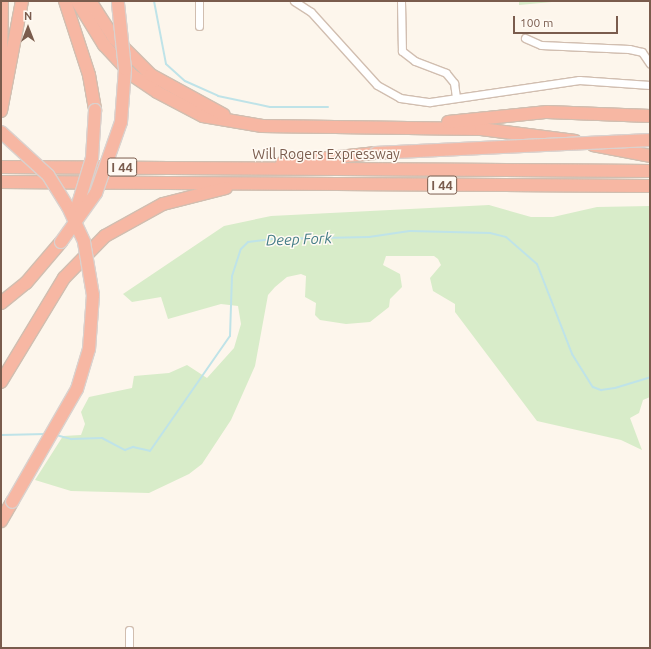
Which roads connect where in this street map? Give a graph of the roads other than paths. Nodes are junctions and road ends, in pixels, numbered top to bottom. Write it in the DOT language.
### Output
graph roads {
  1 [pos="2,1"];
  2 [pos="22,1"];
  3 [pos="65,1"];
  4 [pos="77,1"];
  5 [pos="90,1"];
  6 [pos="199,1"];
  7 [pos="294,1"];
  8 [pos="401,1"];
  9 [pos="117,2"];
  10 [pos="199,26"];
  11 [pos="525,38"];
  12 [pos="650,64"];
  13 [pos="1,70"];
  14 [pos="650,86"];
  15 [pos="456,98"];
  16 [pos="1,110"];
  17 [pos="650,116"];
  18 [pos="262,126"];
  19 [pos="411,126"];
  20 [pos="1,132"];
  21 [pos="650,140"];
  22 [pos="650,156"];
  23 [pos="1,167"];
  24 [pos="243,168"];
  25 [pos="650,171"];
  26 [pos="1,182"];
  27 [pos="247,183"];
  28 [pos="650,187"];
  29 [pos="61,242"];
  30 [pos="1,303"];
  31 [pos="1,382"];
  32 [pos="1,521"];
  33 [pos="130,630"];
  34 [pos="129,648"];
  1 -- 13 [label="highway"];
  2 -- 16 [label="highway"];
  3 -- 29 [label="highway, bridge"];
  4 -- 18 [label="highway"];
  5 -- 18 [label="highway"];
  6 -- 10 [label="street"];
  7 -- 15 [label="street"];
  8 -- 15 [label="street"];
  9 -- 29 [label="highway, bridge"];
  11 -- 12 [label="street"];
  14 -- 15 [label="street"];
  17 -- 19 [label="highway"];
  18 -- 19 [label="highway"];
  19 -- 22 [label="highway"];
  20 -- 32 [label="highway, bridge"];
  21 -- 24 [label="highway, bridge"];
  23 -- 24 [label="highway, Will Rogers Expressway / I 44"];
  24 -- 25 [label="highway, Will Rogers Expressway / I 44"];
  26 -- 27 [label="highway, Will Rogers Expressway / I 44"];
  27 -- 28 [label="highway, Will Rogers Expressway / I 44"];
  27 -- 31 [label="highway"];
  29 -- 30 [label="highway"];
  33 -- 34 [label="street"];
}
